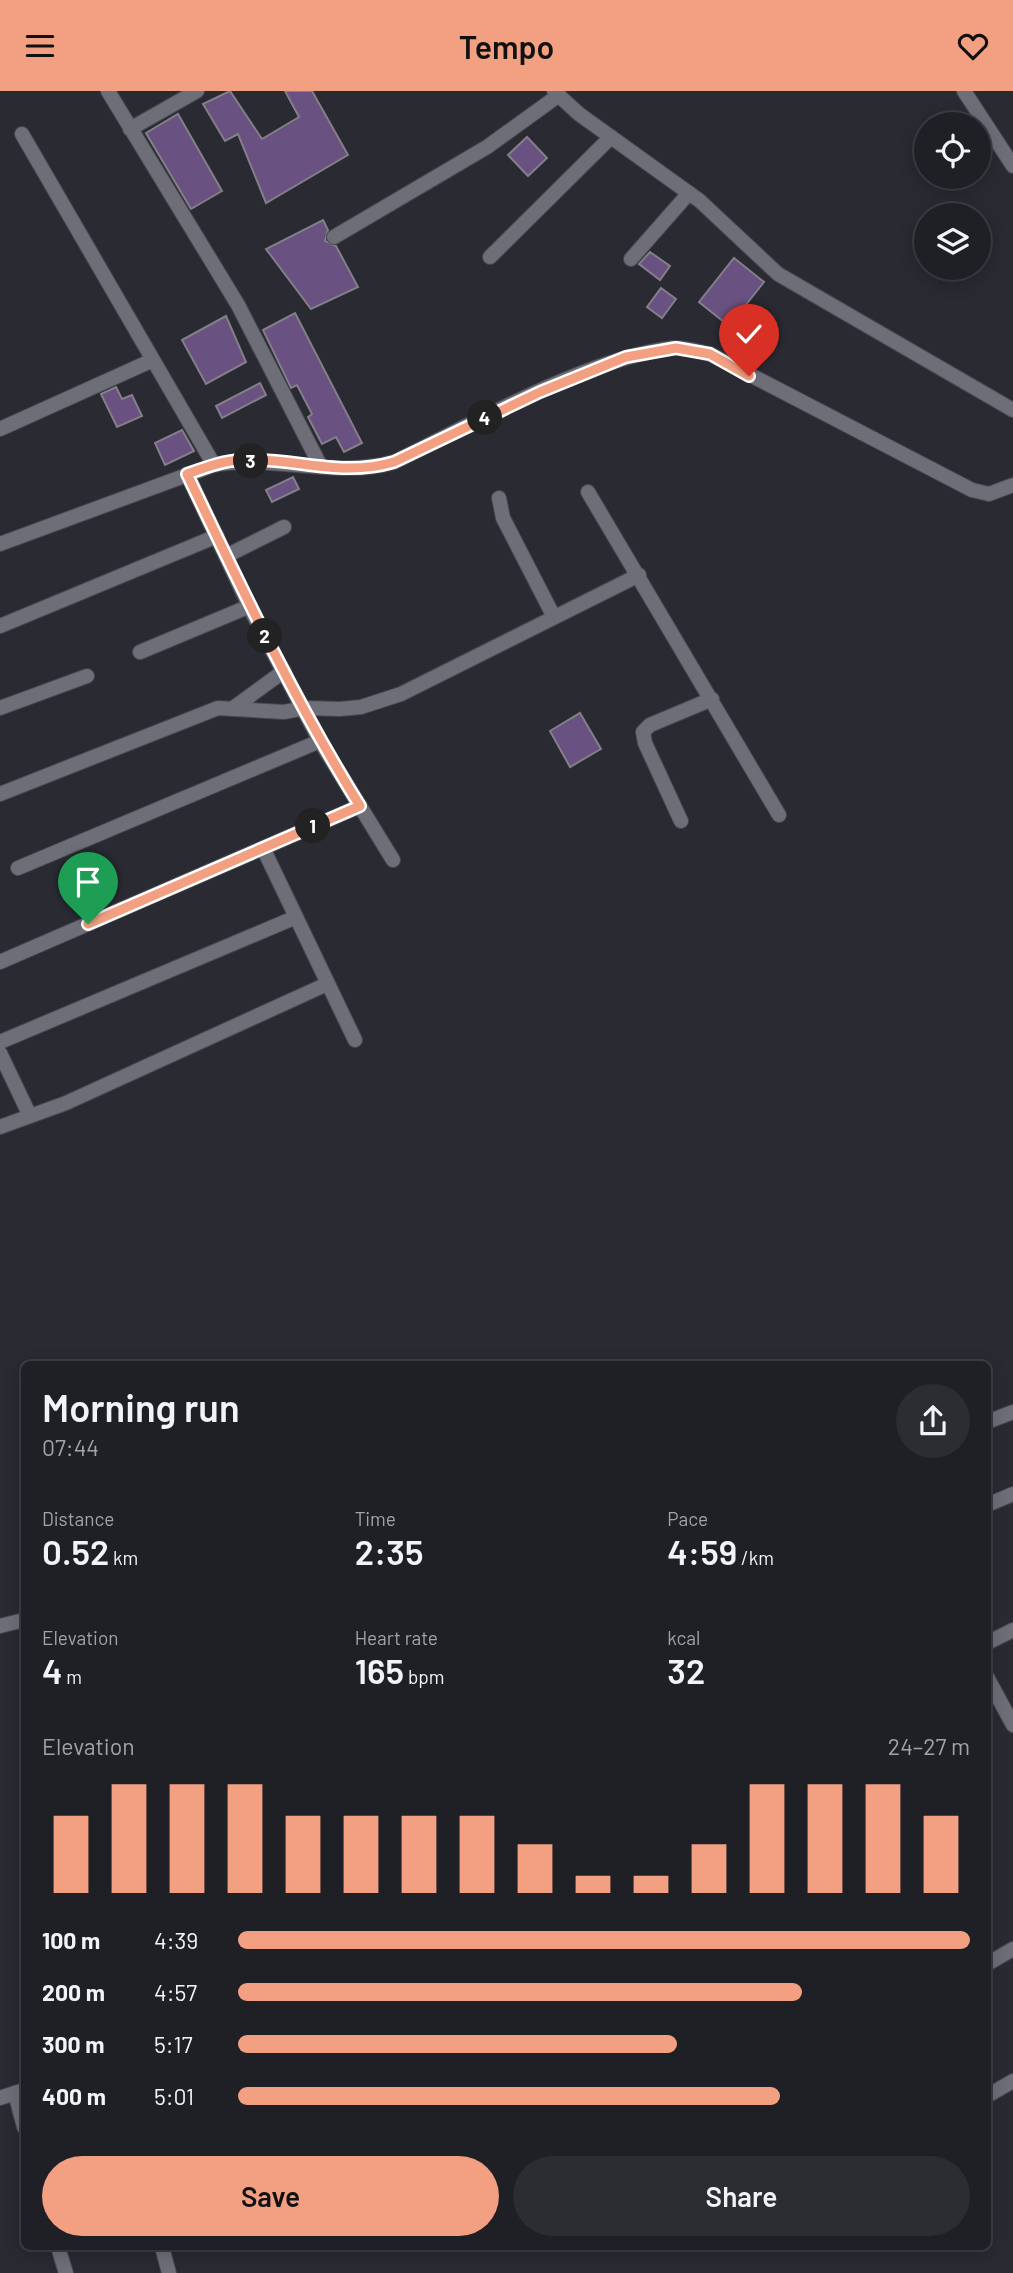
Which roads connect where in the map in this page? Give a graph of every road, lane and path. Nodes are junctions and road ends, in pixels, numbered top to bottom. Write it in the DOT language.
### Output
graph roads {
  1 [pos="108,91"];
  2 [pos="197,91"];
  3 [pos="964,91"];
  4 [pos="556,93"];
  5 [pos="130,129"];
  6 [pos="22,134"];
  7 [pos="611,137"];
  8 [pos="1013,166"];
  9 [pos="689,193"];
  10 [pos="334,237"];
  11 [pos="490,257"];
  12 [pos="631,259"];
  13 [pos="153,360"];
  14 [pos="1013,410"];
  15 [pos="0,429"];
  16 [pos="214,465"];
  17 [pos="320,465"];
  18 [pos="187,474"];
  19 [pos="1013,485"];
  20 [pos="588,492"];
  21 [pos="499,498"];
  22 [pos="284,527"];
  23 [pos="217,536"];
  24 [pos="0,544"];
  25 [pos="226,556"];
  26 [pos="639,575"];
  27 [pos="250,606"];
  28 [pos="554,617"];
  29 [pos="0,626"];
  30 [pos="140,652"];
  31 [pos="284,671"];
  32 [pos="87,676"];
  33 [pos="712,699"];
  34 [pos="0,708"];
  35 [pos="305,708"];
  36 [pos="232,709"];
  37 [pos="320,741"];
  38 [pos="0,794"];
  39 [pos="360,806"];
  40 [pos="779,815"];
  41 [pos="681,821"];
  42 [pos="263,848"];
  43 [pos="393,860"];
  44 [pos="18,868"];
  45 [pos="294,918"];
  46 [pos="0,961"];
  47 [pos="327,984"];
  48 [pos="355,1040"];
  49 [pos="0,1042"];
  50 [pos="0,1053"];
  51 [pos="30,1116"];
  52 [pos="0,1128"];
  53 [pos="1013,1412"];
  54 [pos="991,1420"];
  55 [pos="1013,1494"];
  56 [pos="991,1503"];
  57 [pos="21,1621"];
  58 [pos="0,1626"];
  59 [pos="1013,1630"];
  60 [pos="991,1641"];
  61 [pos="991,1682"];
  62 [pos="1007,1700"];
  63 [pos="1013,1725"];
  64 [pos="1013,1949"];
  65 [pos="991,1962"];
  66 [pos="1013,2081"];
  67 [pos="20,2092"];
  68 [pos="991,2094"];
  69 [pos="0,2098"];
  70 [pos="59,2250"];
  71 [pos="163,2250"];
  72 [pos="66,2273"];
  73 [pos="169,2273"];
  1 -- 5 [label="street"];
  2 -- 5 [label="street"];
  3 -- 8 [label="street"];
  4 -- 7 [label="street"];
  4 -- 10 [label="street"];
  5 -- 17 [label="street"];
  6 -- 13 [label="street"];
  7 -- 9 [label="street"];
  7 -- 11 [label="street"];
  9 -- 12 [label="street"];
  9 -- 14 [label="street"];
  13 -- 15 [label="street"];
  13 -- 16 [label="street"];
  16 -- 17 [label="street"];
  16 -- 18 [label="street"];
  17 -- 19 [label="street"];
  18 -- 23 [label="street"];
  18 -- 24 [label="street"];
  20 -- 26 [label="street"];
  21 -- 28 [label="street"];
  22 -- 25 [label="street"];
  23 -- 25 [label="street"];
  23 -- 29 [label="street"];
  25 -- 27 [label="street"];
  26 -- 28 [label="street"];
  26 -- 33 [label="street"];
  27 -- 30 [label="street"];
  27 -- 31 [label="street"];
  28 -- 35 [label="street"];
  31 -- 35 [label="street"];
  31 -- 36 [label="street"];
  32 -- 34 [label="street"];
  33 -- 40 [label="street"];
  33 -- 41 [label="street"];
  35 -- 36 [label="street"];
  35 -- 37 [label="street"];
  36 -- 38 [label="street"];
  37 -- 39 [label="street"];
  37 -- 44 [label="street"];
  39 -- 42 [label="street"];
  39 -- 43 [label="street"];
  42 -- 45 [label="street"];
  42 -- 46 [label="street"];
  45 -- 47 [label="street"];
  45 -- 49 [label="street"];
  47 -- 48 [label="street"];
  47 -- 51 [label="street"];
  50 -- 51 [label="street"];
  51 -- 52 [label="street"];
  53 -- 54 [label="street"];
  55 -- 56 [label="street"];
  57 -- 58 [label="street"];
  59 -- 60 [label="street"];
  61 -- 62 [label="street"];
  62 -- 63 [label="street"];
  64 -- 65 [label="street"];
  66 -- 68 [label="street"];
  67 -- 69 [label="street"];
  70 -- 72 [label="street"];
  71 -- 73 [label="street"];
}
